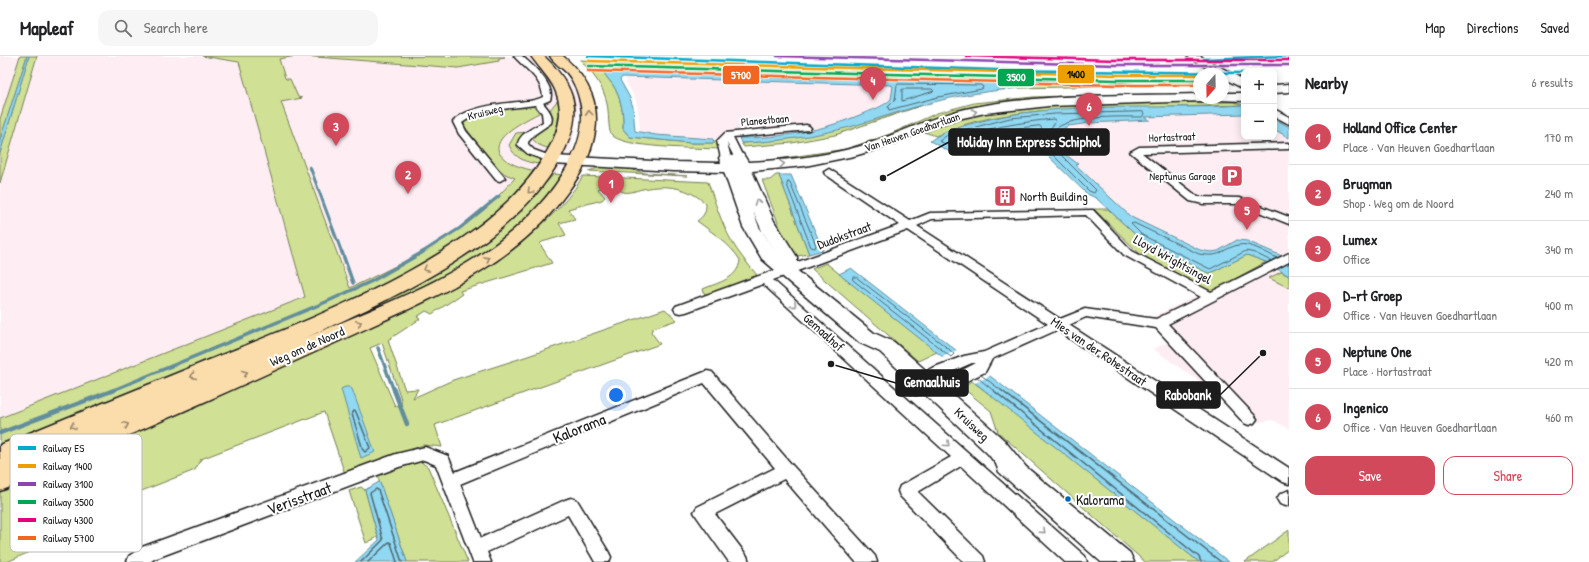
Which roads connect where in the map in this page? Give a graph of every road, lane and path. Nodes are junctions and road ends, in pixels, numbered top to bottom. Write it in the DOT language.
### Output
graph roads {
  1 [pos="518,56"];
  2 [pos="537,56"];
  3 [pos="556,56"];
  4 [pos="1181,56"];
  5 [pos="1192,56"];
  6 [pos="1202,68"];
  7 [pos="1229,83"];
  8 [pos="1289,88"];
  9 [pos="1277,89"];
  10 [pos="1193,90"];
  11 [pos="1229,90"];
  12 [pos="1241,90"];
  13 [pos="1241,90"];
  14 [pos="1241,91"];
  15 [pos="1241,92"];
  16 [pos="1229,95"];
  17 [pos="1277,96"];
  18 [pos="1289,96"];
  19 [pos="1193,98"];
  20 [pos="538,102"];
  21 [pos="1277,106"];
  22 [pos="1289,113"];
  23 [pos="1277,114"];
  24 [pos="1289,121"];
  25 [pos="806,128"];
  26 [pos="1289,146"];
  27 [pos="555,155"];
  28 [pos="581,156"];
  29 [pos="734,163"];
  30 [pos="829,172"];
  31 [pos="500,178"];
  32 [pos="1289,221"];
  33 [pos="910,226"];
  34 [pos="1289,257"];
  35 [pos="787,269"];
  36 [pos="765,279"];
  37 [pos="1211,297"];
  38 [pos="681,309"];
  39 [pos="1159,323"];
  40 [pos="1058,324"];
  41 [pos="984,362"];
  42 [pos="925,386"];
  43 [pos="1249,419"];
  44 [pos="55,434"];
  45 [pos="104,434"];
  46 [pos="10,453"];
  47 [pos="0,457"];
  48 [pos="962,458"];
  49 [pos="786,470"];
  50 [pos="10,475"];
  51 [pos="1289,477"];
  52 [pos="0,479"];
  53 [pos="450,482"];
  54 [pos="480,555"];
  55 [pos="602,557"];
  56 [pos="136,562"];
  57 [pos="740,562"];
  58 [pos="868,562"];
  59 [pos="976,562"];
  60 [pos="1078,562"];
  61 [pos="1120,562"];
  1 -- 20 [label="street"];
  2 -- 27 [label="highway"];
  28 -- 3 [label="highway, one-way"];
  4 -- 6 [label="main road"];
  5 -- 12 [label="main road"];
  7 -- 13 [label="main road"];
  8 -- 9 [label="main road"];
  10 -- 29 [label="main road, Van Heuven Goedhartlaan"];
  11 -- 14 [label="main road"];
  15 -- 16 [label="main road"];
  17 -- 18 [label="main road"];
  29 -- 19 [label="main road, Van Heuven Goedhartlaan, one-way"];
  20 -- 27 [label="street"];
  20 -- 31 [label="street, Kruisweg"];
  21 -- 22 [label="street"];
  23 -- 24 [label="street"];
  25 -- 29 [label="street, Planeetbaan"];
  26 -- 32 [label="street, Hortastraat"];
  27 -- 28 [label="main road, Van Heuven Goedhartlaan"];
  27 -- 44 [label="highway, Weg om de Noord, one-way"];
  28 -- 29 [label="main road, Van Heuven Goedhartlaan"];
  45 -- 28 [label="highway, Weg om de Noord, one-way"];
  29 -- 35 [label="main road, Kruisweg"];
  30 -- 33 [label="street, Mies van der Rohestraat"];
  33 -- 35 [label="street, Dudokstraat"];
  33 -- 37 [label="street, Lloyd Wrightsingel"];
  33 -- 40 [label="street, Mies van der Rohestraat"];
  34 -- 37 [label="street"];
  35 -- 36 [label="street"];
  35 -- 42 [label="main road, Kruisweg"];
  36 -- 38 [label="street"];
  36 -- 48 [label="street, Gemaalhof, one-way"];
  37 -- 39 [label="street"];
  39 -- 40 [label="street"];
  39 -- 43 [label="street"];
  40 -- 41 [label="street"];
  40 -- 51 [label="street, Mies van der Rohestraat"];
  41 -- 42 [label="street"];
  41 -- 42 [label="street"];
  42 -- 61 [label="main road, Kruisweg"];
  46 -- 47 [label="highway, Weg om de Noord, one-way"];
  48 -- 59 [label="street"];
  48 -- 60 [label="street, one-way"];
  49 -- 53 [label="street, Kalorama"];
  49 -- 57 [label="street"];
  49 -- 58 [label="street, Kalorama"];
  52 -- 50 [label="highway, Weg om de Noord, one-way"];
  53 -- 54 [label="street"];
  53 -- 56 [label="street, Verisstraat"];
  54 -- 55 [label="street"];
}
